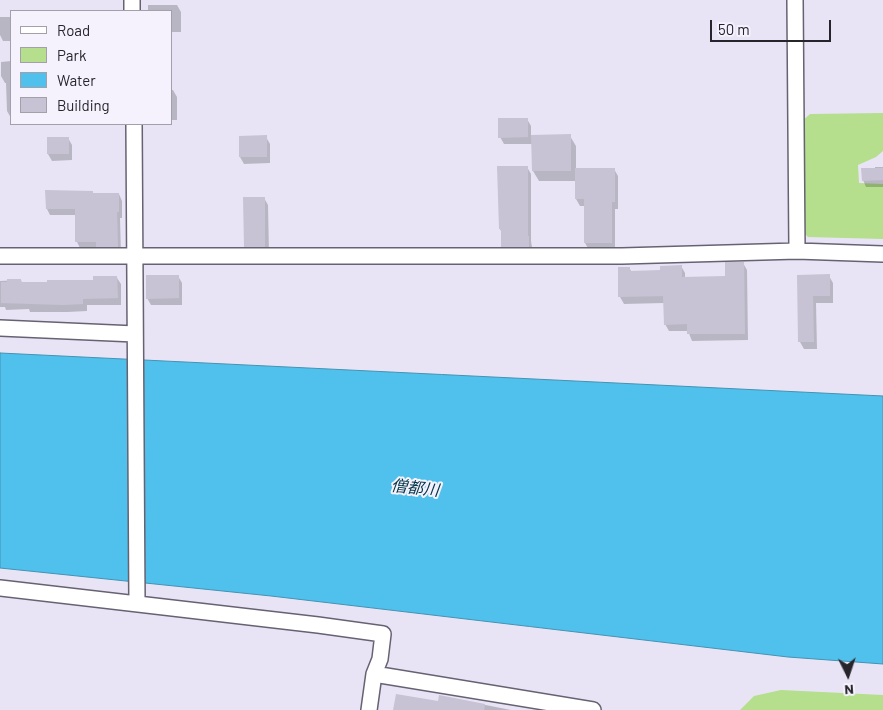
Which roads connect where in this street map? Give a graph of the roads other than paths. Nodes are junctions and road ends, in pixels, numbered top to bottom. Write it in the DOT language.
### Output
graph roads {
  1 [pos="795,0"];
  2 [pos="134,125"];
  3 [pos="797,251"];
  4 [pos="883,254"];
  5 [pos="0,256"];
  6 [pos="136,256"];
  7 [pos="0,328"];
  8 [pos="135,340"];
  9 [pos="0,588"];
  10 [pos="137,599"];
  11 [pos="374,674"];
  12 [pos="369,710"];
  13 [pos="593,710"];
  1 -- 3 [label="street"];
  2 -- 6 [label="street"];
  3 -- 4 [label="street"];
  3 -- 6 [label="street"];
  5 -- 6 [label="street"];
  6 -- 8 [label="street"];
  7 -- 8 [label="street"];
  8 -- 10 [label="street"];
  9 -- 10 [label="street"];
  10 -- 11 [label="street"];
  11 -- 12 [label="street"];
  11 -- 13 [label="street"];
}
